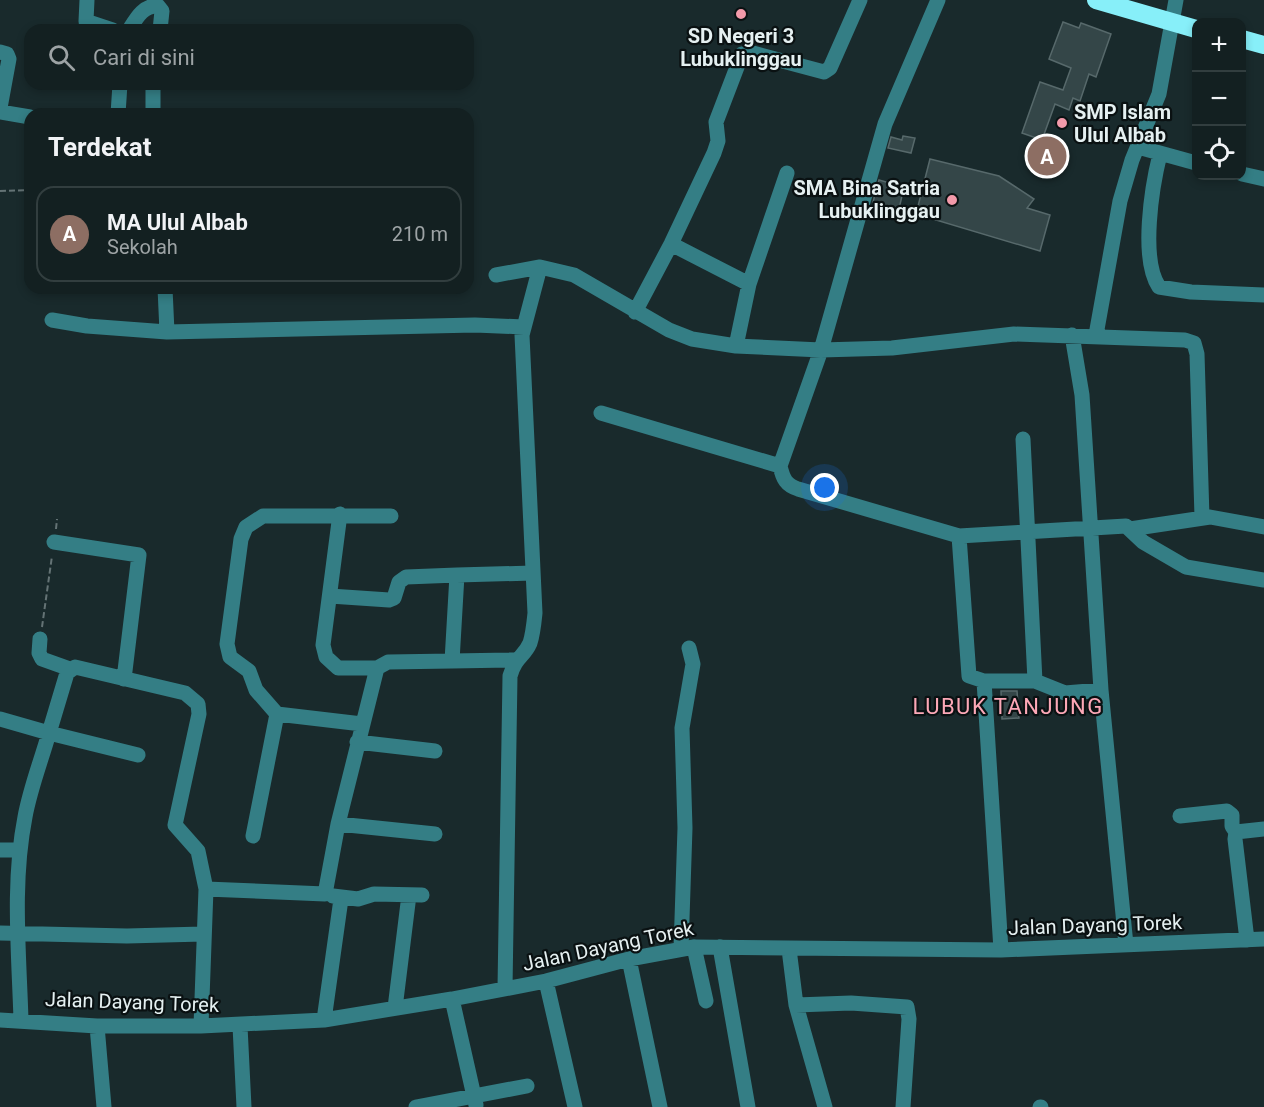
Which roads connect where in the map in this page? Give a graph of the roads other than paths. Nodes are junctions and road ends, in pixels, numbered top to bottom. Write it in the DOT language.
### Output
graph roads {
  1 [pos="87,0"];
  2 [pos="860,0"];
  3 [pos="938,0"];
  4 [pos="1096,0"];
  5 [pos="1176,0"];
  6 [pos="1173,23"];
  7 [pos="95,24"];
  8 [pos="134,24"];
  9 [pos="161,24"];
  10 [pos="1192,28"];
  11 [pos="1246,40"];
  12 [pos="1264,45"];
  13 [pos="0,52"];
  14 [pos="120,90"];
  15 [pos="153,90"];
  16 [pos="118,108"];
  17 [pos="153,108"];
  18 [pos="0,110"];
  19 [pos="24,116"];
  20 [pos="1138,147"];
  21 [pos="1160,154"];
  22 [pos="1192,162"];
  23 [pos="787,173"];
  24 [pos="1246,175"];
  25 [pos="1264,179"];
  26 [pos="671,244"];
  27 [pos="540,267"];
  28 [pos="496,275"];
  29 [pos="749,284"];
  30 [pos="165,294"];
  31 [pos="1264,295"];
  32 [pos="635,312"];
  33 [pos="52,320"];
  34 [pos="524,327"];
  35 [pos="167,332"];
  36 [pos="1072,335"];
  37 [pos="1096,335"];
  38 [pos="736,346"];
  39 [pos="821,350"];
  40 [pos="601,413"];
  41 [pos="1023,439"];
  42 [pos="780,466"];
  43 [pos="340,514"];
  44 [pos="391,516"];
  45 [pos="1202,517"];
  46 [pos="1264,527"];
  47 [pos="1091,528"];
  48 [pos="1130,529"];
  49 [pos="1028,533"];
  50 [pos="959,536"];
  51 [pos="54,542"];
  52 [pos="533,573"];
  53 [pos="457,575"];
  54 [pos="1264,580"];
  55 [pos="330,596"];
  56 [pos="40,639"];
  57 [pos="689,648"];
  58 [pos="514,660"];
  59 [pos="452,661"];
  60 [pos="377,668"];
  61 [pos="70,669"];
  62 [pos="124,679"];
  63 [pos="984,681"];
  64 [pos="1035,681"];
  65 [pos="1101,690"];
  66 [pos="277,714"];
  67 [pos="0,719"];
  68 [pos="362,724"];
  69 [pos="49,733"];
  70 [pos="357,742"];
  71 [pos="435,751"];
  72 [pos="138,755"];
  73 [pos="1180,816"];
  74 [pos="338,824"];
  75 [pos="1264,829"];
  76 [pos="1236,832"];
  77 [pos="435,834"];
  78 [pos="253,836"];
  79 [pos="20,849"];
  80 [pos="0,850"];
  81 [pos="206,888"];
  82 [pos="325,894"];
  83 [pos="341,899"];
  84 [pos="19,932"];
  85 [pos="0,933"];
  86 [pos="203,934"];
  87 [pos="1264,939"];
  88 [pos="1247,940"];
  89 [pos="1126,945"];
  90 [pos="720,947"];
  91 [pos="688,948"];
  92 [pos="789,949"];
  93 [pos="1001,950"];
  94 [pos="629,959"];
  95 [pos="546,981"];
  96 [pos="505,988"];
  97 [pos="452,999"];
  98 [pos="706,1001"];
  99 [pos="796,1005"];
  100 [pos="395,1008"];
  101 [pos="0,1020"];
  102 [pos="21,1020"];
  103 [pos="324,1020"];
  104 [pos="97,1026"];
  105 [pos="201,1026"];
  106 [pos="240,1026"];
  107 [pos="527,1086"];
  108 [pos="476,1102"];
  109 [pos="104,1107"];
  110 [pos="244,1107"];
  111 [pos="416,1107"];
  112 [pos="575,1107"];
  113 [pos="660,1107"];
  114 [pos="748,1107"];
  115 [pos="825,1107"];
  116 [pos="903,1107"];
  1 -- 7 [label="street"];
  2 -- 26 [label="street"];
  3 -- 39 [label="street"];
  4 -- 6 [label="highway"];
  5 -- 6 [label="street"];
  6 -- 10 [label="highway"];
  6 -- 20 [label="street"];
  8 -- 9 [label="street"];
  11 -- 12 [label="highway"];
  13 -- 18 [label="street"];
  14 -- 16 [label="street"];
  15 -- 17 [label="street"];
  18 -- 19 [label="street"];
  20 -- 21 [label="street"];
  20 -- 37 [label="street"];
  21 -- 22 [label="street"];
  21 -- 31 [label="street"];
  23 -- 29 [label="street"];
  24 -- 25 [label="street"];
  26 -- 29 [label="street"];
  26 -- 32 [label="street"];
  27 -- 28 [label="street"];
  27 -- 32 [label="street"];
  27 -- 34 [label="street"];
  29 -- 38 [label="street"];
  30 -- 35 [label="street"];
  32 -- 38 [label="street"];
  33 -- 35 [label="street"];
  34 -- 35 [label="street"];
  34 -- 52 [label="street"];
  36 -- 37 [label="street"];
  36 -- 39 [label="street"];
  36 -- 47 [label="street"];
  37 -- 45 [label="street"];
  38 -- 39 [label="street"];
  39 -- 42 [label="street"];
  40 -- 42 [label="street"];
  41 -- 49 [label="street"];
  42 -- 50 [label="street"];
  43 -- 44 [label="street"];
  43 -- 55 [label="street"];
  43 -- 66 [label="street"];
  45 -- 46 [label="street"];
  45 -- 48 [label="street"];
  47 -- 48 [label="street"];
  47 -- 49 [label="street"];
  47 -- 65 [label="street"];
  48 -- 54 [label="street"];
  49 -- 50 [label="street"];
  49 -- 64 [label="street"];
  50 -- 63 [label="street"];
  51 -- 62 [label="street"];
  52 -- 53 [label="street"];
  52 -- 58 [label="street"];
  53 -- 55 [label="street"];
  53 -- 59 [label="street"];
  55 -- 60 [label="street"];
  56 -- 61 [label="street"];
  57 -- 91 [label="street"];
  58 -- 59 [label="street"];
  58 -- 96 [label="street"];
  59 -- 60 [label="street"];
  60 -- 68 [label="street"];
  61 -- 62 [label="street"];
  61 -- 69 [label="street"];
  62 -- 81 [label="street"];
  63 -- 64 [label="street"];
  63 -- 93 [label="street"];
  64 -- 65 [label="street"];
  65 -- 89 [label="street"];
  66 -- 68 [label="street"];
  66 -- 78 [label="street"];
  67 -- 69 [label="street"];
  68 -- 70 [label="street"];
  69 -- 72 [label="street"];
  69 -- 79 [label="street"];
  70 -- 71 [label="street"];
  70 -- 74 [label="street"];
  73 -- 76 [label="street"];
  74 -- 77 [label="street"];
  74 -- 82 [label="street"];
  75 -- 76 [label="street"];
  76 -- 88 [label="street"];
  79 -- 80 [label="street"];
  79 -- 84 [label="street"];
  81 -- 82 [label="street"];
  81 -- 86 [label="street"];
  82 -- 83 [label="street"];
  83 -- 100 [label="street"];
  83 -- 103 [label="street"];
  84 -- 85 [label="street"];
  84 -- 86 [label="street"];
  84 -- 102 [label="street"];
  86 -- 105 [label="street"];
  87 -- 88 [label="street, Jalan Dayang Torek"];
  88 -- 89 [label="street, Jalan Dayang Torek"];
  89 -- 93 [label="street, Jalan Dayang Torek"];
  90 -- 91 [label="street, Jalan Dayang Torek"];
  90 -- 92 [label="street, Jalan Dayang Torek"];
  90 -- 114 [label="street"];
  91 -- 94 [label="street, Jalan Dayang Torek"];
  91 -- 98 [label="street"];
  92 -- 93 [label="street, Jalan Dayang Torek"];
  92 -- 99 [label="street"];
  94 -- 95 [label="street, Jalan Dayang Torek"];
  94 -- 113 [label="street"];
  95 -- 96 [label="street, Jalan Dayang Torek"];
  95 -- 112 [label="street"];
  96 -- 97 [label="street, Jalan Dayang Torek"];
  97 -- 100 [label="street, Jalan Dayang Torek"];
  97 -- 108 [label="street"];
  99 -- 115 [label="street"];
  99 -- 116 [label="street"];
  100 -- 103 [label="street, Jalan Dayang Torek"];
  101 -- 102 [label="street, Jalan Dayang Torek"];
  102 -- 104 [label="street, Jalan Dayang Torek"];
  103 -- 106 [label="street, Jalan Dayang Torek"];
  104 -- 105 [label="street, Jalan Dayang Torek"];
  104 -- 109 [label="street"];
  105 -- 106 [label="street, Jalan Dayang Torek"];
  106 -- 110 [label="street"];
  107 -- 108 [label="street"];
  108 -- 111 [label="street"];
}
